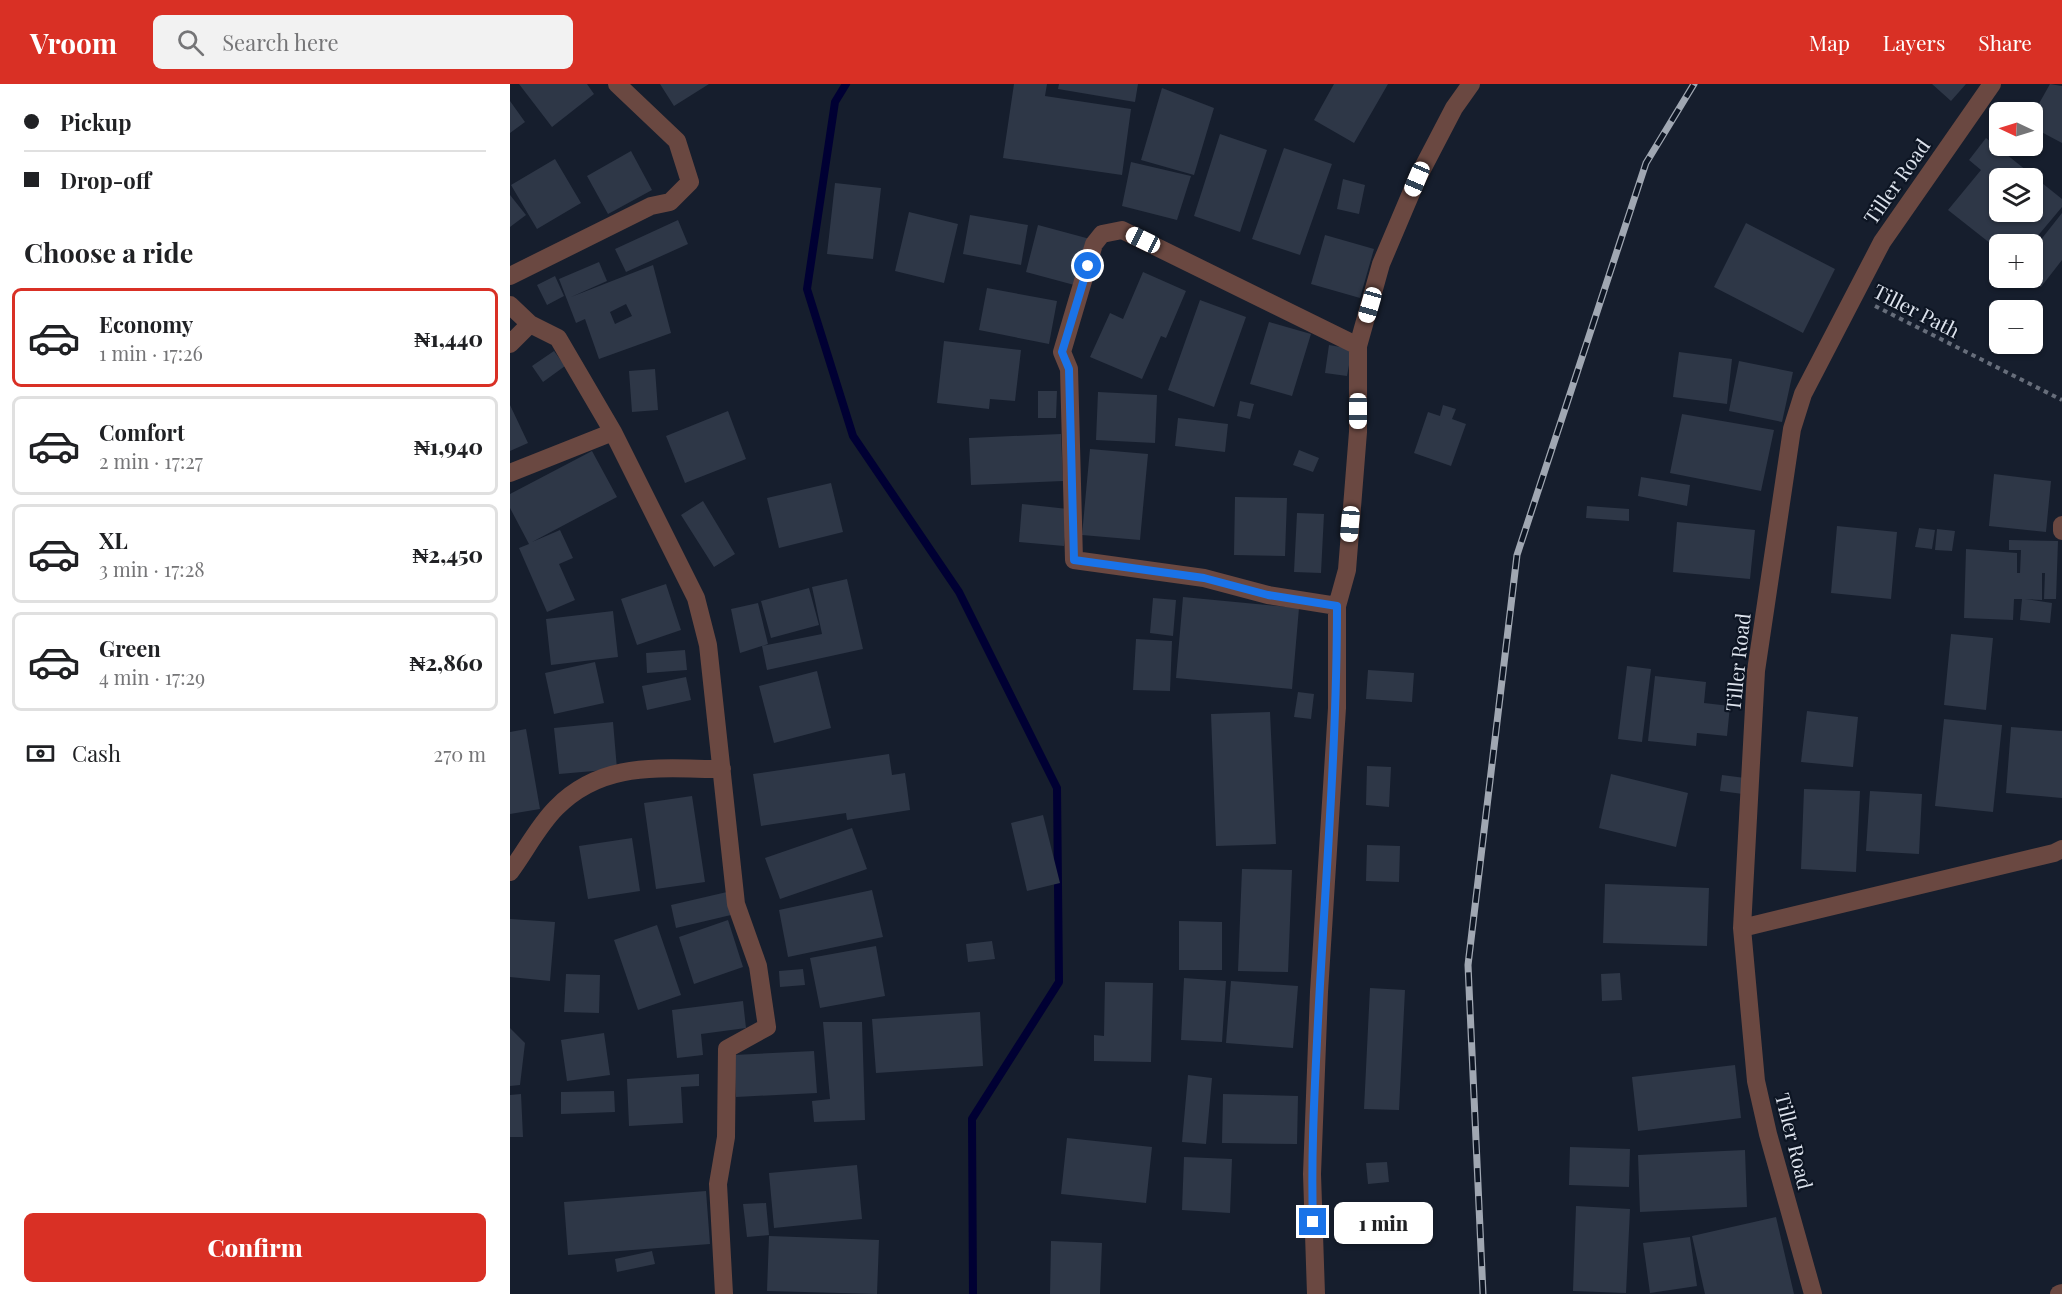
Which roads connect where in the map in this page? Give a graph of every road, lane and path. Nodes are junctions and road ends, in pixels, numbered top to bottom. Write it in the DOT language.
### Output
graph roads {
  1 [pos="617,84"];
  2 [pos="1471,84"];
  3 [pos="1992,84"];
  4 [pos="510,276"];
  5 [pos="1854,296"];
  6 [pos="510,305"];
  7 [pos="530,324"];
  8 [pos="510,344"];
  9 [pos="1358,346"];
  10 [pos="2062,400"];
  11 [pos="613,432"];
  12 [pos="510,473"];
  13 [pos="2062,525"];
  14 [pos="2062,531"];
  15 [pos="1337,606"];
  16 [pos="722,769"];
  17 [pos="2062,849"];
  18 [pos="510,872"];
  19 [pos="1742,928"];
  20 [pos="724,1294"];
  21 [pos="1316,1294"];
  22 [pos="1813,1294"];
  1 -- 4 [label="street"];
  2 -- 9 [label="street"];
  3 -- 5 [label="street, Tiller Road"];
  5 -- 10 [label="path, Tiller Path"];
  5 -- 19 [label="street, Tiller Road"];
  6 -- 7 [label="street"];
  7 -- 8 [label="street"];
  7 -- 11 [label="street"];
  9 -- 15 [label="street"];
  9 -- 15 [label="street"];
  11 -- 12 [label="street"];
  11 -- 16 [label="street"];
  13 -- 14 [label="street"];
  15 -- 21 [label="street"];
  16 -- 18 [label="street"];
  16 -- 20 [label="street"];
  17 -- 19 [label="street"];
  19 -- 22 [label="street, Tiller Road"];
}
